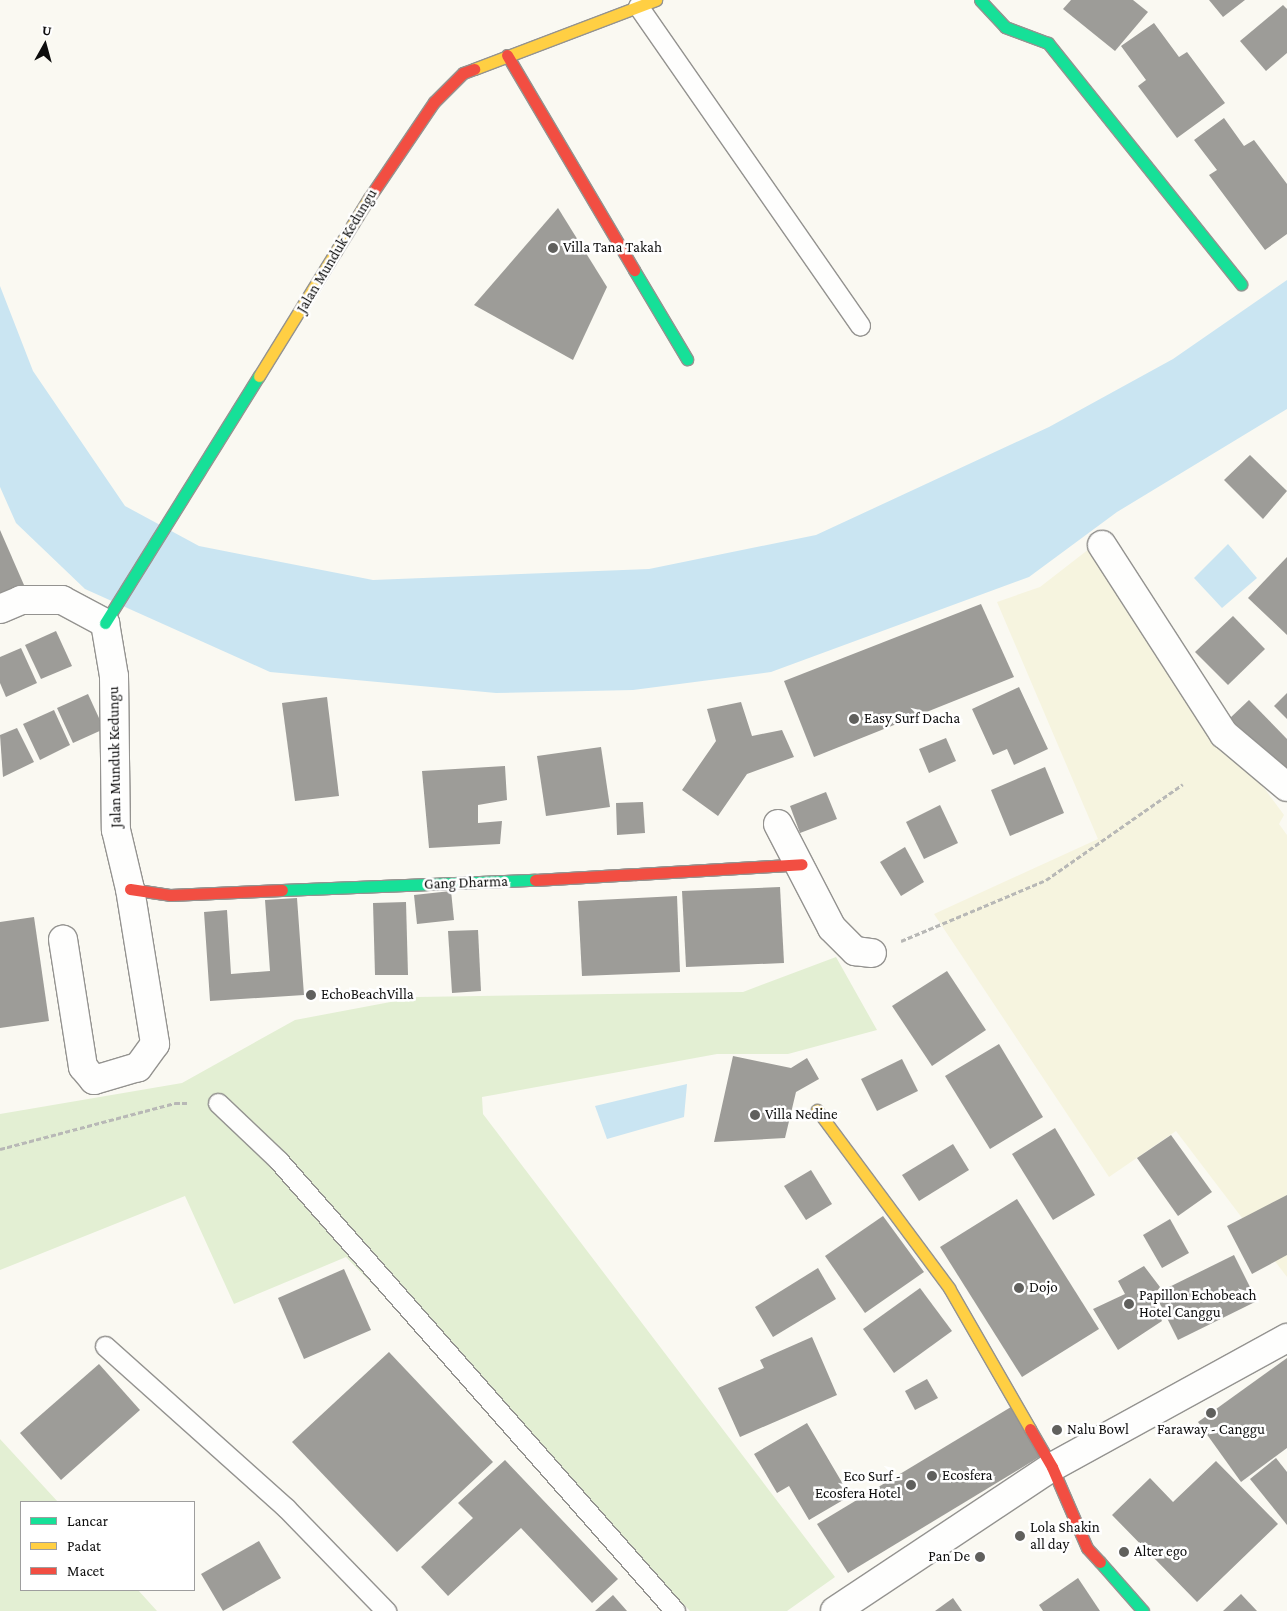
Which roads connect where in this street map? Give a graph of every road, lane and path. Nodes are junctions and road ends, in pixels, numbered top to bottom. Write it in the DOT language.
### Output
graph roads {
  1 [pos="980,0"];
  2 [pos="647,3"];
  3 [pos="507,55"];
  4 [pos="1241,284"];
  5 [pos="860,326"];
  6 [pos="687,358"];
  7 [pos="1102,545"];
  8 [pos="0,609"];
  9 [pos="108,617"];
  10 [pos="1183,784"];
  11 [pos="1287,788"];
  12 [pos="778,824"];
  13 [pos="802,864"];
  14 [pos="130,889"];
  15 [pos="63,940"];
  16 [pos="872,953"];
  17 [pos="218,1103"];
  18 [pos="818,1110"];
  19 [pos="0,1149"];
  20 [pos="1287,1338"];
  21 [pos="105,1346"];
  22 [pos="1052,1467"];
  23 [pos="386,1611"];
  24 [pos="675,1611"];
  25 [pos="835,1611"];
  26 [pos="1143,1611"];
  1 -- 4 [label="street"];
  2 -- 3 [label="street, Jalan Munduk Kedungu"];
  2 -- 5 [label="lane"];
  3 -- 6 [label="street"];
  3 -- 9 [label="street, Jalan Munduk Kedungu"];
  7 -- 11 [label="street"];
  8 -- 9 [label="street"];
  9 -- 14 [label="street, Jalan Munduk Kedungu"];
  10 -- 16 [label="path"];
  12 -- 13 [label="street"];
  13 -- 14 [label="street, Gang Dharma"];
  13 -- 16 [label="street"];
  14 -- 15 [label="street, Jalan Munduk Kedungu"];
  17 -- 19 [label="path"];
  17 -- 24 [label="lane"];
  18 -- 22 [label="street"];
  20 -- 22 [label="street"];
  21 -- 23 [label="lane"];
  22 -- 25 [label="street"];
  22 -- 26 [label="street"];
}
